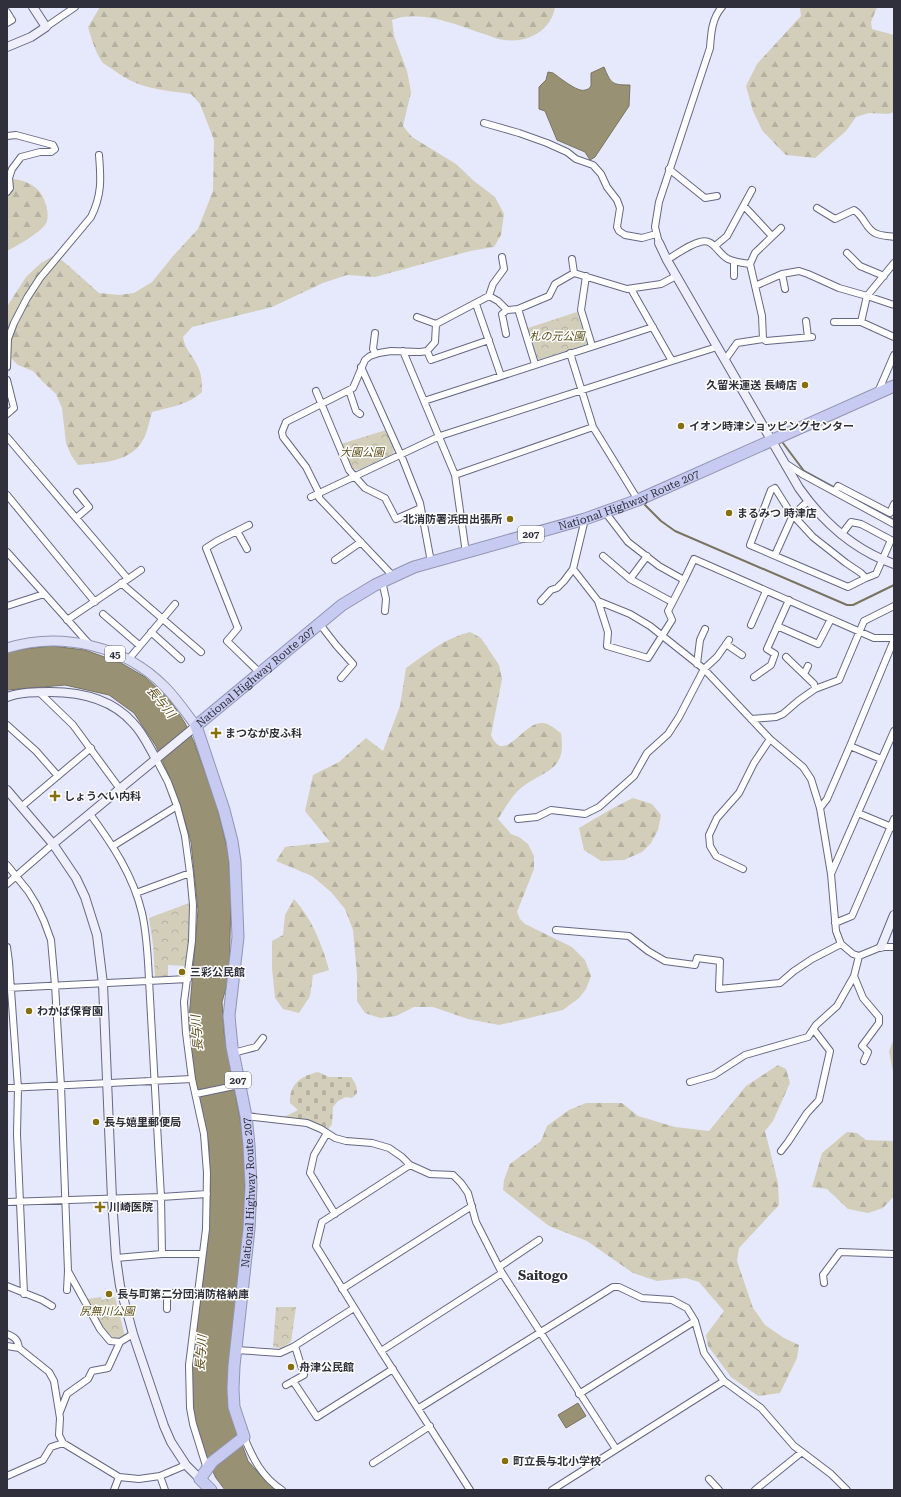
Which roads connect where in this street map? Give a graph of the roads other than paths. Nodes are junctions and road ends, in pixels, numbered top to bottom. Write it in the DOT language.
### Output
graph roads {
  1 [pos="33,7"];
  2 [pos="75,7"];
  3 [pos="722,7"];
  4 [pos="7,12"];
  5 [pos="7,23"];
  6 [pos="46,27"];
  7 [pos="7,47"];
  8 [pos="484,123"];
  9 [pos="7,136"];
  10 [pos="99,155"];
  11 [pos="669,169"];
  12 [pos="752,190"];
  13 [pos="7,192"];
  14 [pos="717,196"];
  15 [pos="744,206"];
  16 [pos="817,208"];
  17 [pos="781,228"];
  18 [pos="656,234"];
  19 [pos="772,236"];
  20 [pos="894,237"];
  21 [pos="659,244"];
  22 [pos="715,246"];
  23 [pos="847,252"];
  24 [pos="502,257"];
  25 [pos="572,259"];
  26 [pos="666,260"];
  27 [pos="734,261"];
  28 [pos="894,263"];
  29 [pos="750,264"];
  30 [pos="574,273"];
  31 [pos="782,274"];
  32 [pos="586,276"];
  33 [pos="676,276"];
  34 [pos="734,276"];
  35 [pos="884,276"];
  36 [pos="755,286"];
  37 [pos="631,289"];
  38 [pos="785,289"];
  39 [pos="489,296"];
  40 [pos="867,296"];
  41 [pos="476,304"];
  42 [pos="894,306"];
  43 [pos="518,309"];
  44 [pos="507,310"];
  45 [pos="417,317"];
  46 [pos="806,321"];
  47 [pos="834,322"];
  48 [pos="861,322"];
  49 [pos="436,324"];
  50 [pos="653,327"];
  51 [pos="375,333"];
  52 [pos="506,334"];
  53 [pos="894,337"];
  54 [pos="763,339"];
  55 [pos="488,340"];
  56 [pos="592,346"];
  57 [pos="717,347"];
  58 [pos="7,350"];
  59 [pos="403,351"];
  60 [pos="428,351"];
  61 [pos="570,353"];
  62 [pos="376,354"];
  63 [pos="894,355"];
  64 [pos="725,360"];
  65 [pos="672,361"];
  66 [pos="536,364"];
  67 [pos="7,367"];
  68 [pos="361,367"];
  69 [pos="501,376"];
  70 [pos="7,380"];
  71 [pos="894,386"];
  72 [pos="350,390"];
  73 [pos="316,391"];
  74 [pos="582,391"];
  75 [pos="878,393"];
  76 [pos="424,402"];
  77 [pos="322,405"];
  78 [pos="7,414"];
  79 [pos="360,414"];
  80 [pos="593,427"];
  81 [pos="7,436"];
  82 [pos="440,436"];
  83 [pos="772,441"];
  84 [pos="400,454"];
  85 [pos="784,462"];
  86 [pos="455,475"];
  87 [pos="354,476"];
  88 [pos="836,491"];
  89 [pos="77,492"];
  90 [pos="319,493"];
  91 [pos="7,495"];
  92 [pos="311,497"];
  93 [pos="638,500"];
  94 [pos="808,501"];
  95 [pos="894,504"];
  96 [pos="421,508"];
  97 [pos="604,512"];
  98 [pos="793,515"];
  99 [pos="76,518"];
  100 [pos="585,518"];
  101 [pos="894,524"];
  102 [pos="249,525"];
  103 [pos="237,531"];
  104 [pos="841,535"];
  105 [pos="361,542"];
  106 [pos="247,549"];
  107 [pos="7,552"];
  108 [pos="466,553"];
  109 [pos="775,555"];
  110 [pos="603,556"];
  111 [pos="647,556"];
  112 [pos="10,560"];
  113 [pos="335,560"];
  114 [pos="883,560"];
  115 [pos="431,562"];
  116 [pos="894,564"];
  117 [pos="573,569"];
  118 [pos="141,570"];
  119 [pos="393,576"];
  120 [pos="866,578"];
  121 [pos="128,579"];
  122 [pos="630,580"];
  123 [pos="684,580"];
  124 [pos="382,581"];
  125 [pos="121,583"];
  126 [pos="766,591"];
  127 [pos="44,594"];
  128 [pos="788,600"];
  129 [pos="541,601"];
  130 [pos="95,602"];
  131 [pos="598,602"];
  132 [pos="672,602"];
  133 [pos="175,604"];
  134 [pos="7,606"];
  135 [pos="894,606"];
  136 [pos="385,611"];
  137 [pos="102,614"];
  138 [pos="162,618"];
  139 [pos="831,619"];
  140 [pos="67,620"];
  141 [pos="319,623"];
  142 [pos="751,625"];
  143 [pos="777,626"];
  144 [pos="705,629"];
  145 [pos="151,632"];
  146 [pos="859,632"];
  147 [pos="662,636"];
  148 [pos="894,639"];
  149 [pos="90,645"];
  150 [pos="139,645"];
  151 [pos="7,648"];
  152 [pos="201,652"];
  153 [pos="742,655"];
  154 [pos="786,657"];
  155 [pos="181,659"];
  156 [pos="128,660"];
  157 [pos="697,664"];
  158 [pos="808,666"];
  159 [pos="704,669"];
  160 [pos="260,672"];
  161 [pos="804,674"];
  162 [pos="754,677"];
  163 [pos="341,678"];
  164 [pos="815,689"];
  165 [pos="39,692"];
  166 [pos="7,697"];
  167 [pos="751,719"];
  168 [pos="7,725"];
  169 [pos="194,727"];
  170 [pos="894,730"];
  171 [pos="770,739"];
  172 [pos="850,746"];
  173 [pos="91,748"];
  174 [pos="157,758"];
  175 [pos="881,759"];
  176 [pos="58,776"];
  177 [pos="120,788"];
  178 [pos="7,790"];
  179 [pos="177,806"];
  180 [pos="21,807"];
  181 [pos="820,808"];
  182 [pos="858,813"];
  183 [pos="90,814"];
  184 [pos="518,819"];
  185 [pos="894,819"];
  186 [pos="892,827"];
  187 [pos="53,844"];
  188 [pos="113,846"];
  189 [pos="7,865"];
  190 [pos="743,869"];
  191 [pos="190,873"];
  192 [pos="831,874"];
  193 [pos="16,876"];
  194 [pos="7,884"];
  195 [pos="136,892"];
  196 [pos="894,915"];
  197 [pos="835,923"];
  198 [pos="556,930"];
  199 [pos="841,944"];
  200 [pos="7,947"];
  201 [pos="881,947"];
  202 [pos="894,947"];
  203 [pos="860,956"];
  204 [pos="8,962"];
  205 [pos="854,976"];
  206 [pos="188,979"];
  207 [pos="150,980"];
  208 [pos="103,984"];
  209 [pos="55,985"];
  210 [pos="9,988"];
  211 [pos="814,1030"];
  212 [pos="263,1038"];
  213 [pos="233,1053"];
  214 [pos="864,1062"];
  215 [pos="192,1079"];
  216 [pos="155,1080"];
  217 [pos="690,1082"];
  218 [pos="106,1083"];
  219 [pos="237,1085"];
  220 [pos="61,1086"];
  221 [pos="7,1088"];
  222 [pos="18,1088"];
  223 [pos="197,1094"];
  224 [pos="246,1116"];
  225 [pos="327,1133"];
  226 [pos="781,1151"];
  227 [pos="410,1165"];
  228 [pos="207,1194"];
  229 [pos="161,1198"];
  230 [pos="112,1199"];
  231 [pos="66,1200"];
  232 [pos="20,1201"];
  233 [pos="7,1202"];
  234 [pos="472,1206"];
  235 [pos="335,1214"];
  236 [pos="539,1240"];
  237 [pos="162,1254"];
  238 [pos="202,1254"];
  239 [pos="894,1254"];
  240 [pos="116,1258"];
  241 [pos="501,1270"];
  242 [pos="68,1271"];
  243 [pos="824,1283"];
  244 [pos="7,1286"];
  245 [pos="342,1289"];
  246 [pos="67,1290"];
  247 [pos="197,1293"];
  248 [pos="24,1294"];
  249 [pos="52,1306"];
  250 [pos="354,1308"];
  251 [pos="167,1310"];
  252 [pos="695,1321"];
  253 [pos="540,1333"];
  254 [pos="7,1334"];
  255 [pos="133,1334"];
  256 [pos="120,1342"];
  257 [pos="7,1346"];
  258 [pos="295,1346"];
  259 [pos="19,1348"];
  260 [pos="236,1350"];
  261 [pos="381,1351"];
  262 [pos="393,1369"];
  263 [pos="293,1381"];
  264 [pos="724,1381"];
  265 [pos="286,1385"];
  266 [pos="579,1394"];
  267 [pos="419,1408"];
  268 [pos="60,1414"];
  269 [pos="430,1426"];
  270 [pos="243,1439"];
  271 [pos="62,1443"];
  272 [pos="616,1449"];
  273 [pos="802,1452"];
  274 [pos="373,1463"];
  275 [pos="186,1465"];
  276 [pos="208,1467"];
  277 [pos="7,1476"];
  278 [pos="160,1476"];
  279 [pos="119,1477"];
  280 [pos="709,1479"];
  281 [pos="200,1480"];
  282 [pos="114,1490"];
  283 [pos="164,1490"];
  284 [pos="211,1490"];
  285 [pos="282,1490"];
  286 [pos="470,1490"];
  287 [pos="552,1490"];
  288 [pos="719,1490"];
  289 [pos="756,1490"];
  290 [pos="847,1490"];
  1 -- 6 [label="street"];
  2 -- 6 [label="street"];
  3 -- 11 [label="street"];
  4 -- 5 [label="street"];
  6 -- 7 [label="street"];
  8 -- 18 [label="street"];
  9 -- 13 [label="street"];
  10 -- 58 [label="street"];
  11 -- 14 [label="street"];
  11 -- 18 [label="street"];
  12 -- 15 [label="street"];
  15 -- 19 [label="street"];
  15 -- 22 [label="street"];
  16 -- 20 [label="street"];
  17 -- 19 [label="street"];
  18 -- 21 [label="street"];
  19 -- 29 [label="street"];
  21 -- 26 [label="street"];
  22 -- 26 [label="street"];
  22 -- 27 [label="street"];
  23 -- 35 [label="street"];
  24 -- 39 [label="street"];
  25 -- 30 [label="street"];
  26 -- 33 [label="street"];
  27 -- 29 [label="street"];
  27 -- 34 [label="street"];
  28 -- 35 [label="street"];
  29 -- 36 [label="street"];
  30 -- 32 [label="street"];
  30 -- 43 [label="street"];
  31 -- 36 [label="street"];
  31 -- 38 [label="street"];
  31 -- 40 [label="street"];
  32 -- 37 [label="street"];
  32 -- 56 [label="street"];
  33 -- 37 [label="street"];
  33 -- 57 [label="street"];
  35 -- 40 [label="street"];
  36 -- 54 [label="street"];
  37 -- 50 [label="street"];
  39 -- 41 [label="street"];
  39 -- 44 [label="street"];
  40 -- 42 [label="street"];
  40 -- 48 [label="street"];
  41 -- 49 [label="street"];
  41 -- 55 [label="street"];
  43 -- 44 [label="street"];
  43 -- 66 [label="street"];
  44 -- 52 [label="street"];
  45 -- 49 [label="street"];
  46 -- 54 [label="street"];
  47 -- 48 [label="street"];
  48 -- 53 [label="street"];
  49 -- 60 [label="street"];
  50 -- 56 [label="street"];
  50 -- 65 [label="street"];
  51 -- 62 [label="street"];
  54 -- 64 [label="street"];
  55 -- 60 [label="street"];
  55 -- 69 [label="street"];
  56 -- 61 [label="street"];
  57 -- 64 [label="street"];
  57 -- 65 [label="street"];
  58 -- 67 [label="street"];
  59 -- 60 [label="street"];
  59 -- 62 [label="street"];
  59 -- 76 [label="street"];
  61 -- 66 [label="street"];
  61 -- 74 [label="street"];
  62 -- 68 [label="street"];
  63 -- 75 [label="street"];
  64 -- 83 [label="street"];
  65 -- 74 [label="street"];
  66 -- 69 [label="street"];
  68 -- 72 [label="street"];
  68 -- 84 [label="street"];
  69 -- 76 [label="street"];
  70 -- 78 [label="street"];
  71 -- 75 [label="highway, National Highway Route 207 / 207"];
  72 -- 77 [label="street"];
  72 -- 79 [label="street"];
  73 -- 77 [label="street"];
  74 -- 80 [label="street"];
  74 -- 82 [label="street"];
  75 -- 83 [label="highway, National Highway Route 207 / 207"];
  76 -- 82 [label="street"];
  77 -- 87 [label="street"];
  77 -- 90 [label="street"];
  80 -- 86 [label="street"];
  80 -- 93 [label="street"];
  81 -- 99 [label="street"];
  82 -- 84 [label="street"];
  82 -- 86 [label="street"];
  83 -- 85 [label="street"];
  83 -- 93 [label="highway, National Highway Route 207 / 207"];
  84 -- 87 [label="street"];
  84 -- 96 [label="street"];
  85 -- 88 [label="street"];
  85 -- 94 [label="street"];
  86 -- 108 [label="street"];
  87 -- 90 [label="street"];
  87 -- 96 [label="street"];
  88 -- 95 [label="street"];
  88 -- 101 [label="street"];
  89 -- 99 [label="street"];
  90 -- 92 [label="street"];
  90 -- 105 [label="street"];
  91 -- 130 [label="street"];
  93 -- 97 [label="highway, National Highway Route 207 / 207"];
  94 -- 98 [label="street"];
  94 -- 104 [label="street"];
  96 -- 115 [label="street"];
  97 -- 100 [label="highway, National Highway Route 207 / 207"];
  97 -- 111 [label="street"];
  98 -- 109 [label="street"];
  98 -- 109 [label="street"];
  98 -- 120 [label="street"];
  99 -- 121 [label="street"];
  100 -- 108 [label="highway, National Highway Route 207 / 207"];
  100 -- 117 [label="street"];
  102 -- 103 [label="street"];
  103 -- 106 [label="street"];
  103 -- 160 [label="street"];
  104 -- 114 [label="street"];
  104 -- 114 [label="street"];
  105 -- 113 [label="street"];
  105 -- 119 [label="street"];
  107 -- 112 [label="street"];
  108 -- 115 [label="highway, National Highway Route 207 / 207"];
  109 -- 120 [label="street"];
  110 -- 122 [label="street"];
  111 -- 122 [label="street"];
  111 -- 123 [label="street"];
  112 -- 127 [label="street"];
  114 -- 116 [label="street"];
  114 -- 120 [label="street"];
  115 -- 119 [label="highway, National Highway Route 207 / 207"];
  117 -- 129 [label="street"];
  117 -- 131 [label="street"];
  118 -- 121 [label="street"];
  119 -- 124 [label="highway, National Highway Route 207 / 207"];
  121 -- 125 [label="street"];
  122 -- 132 [label="street"];
  123 -- 126 [label="street"];
  123 -- 132 [label="street"];
  124 -- 136 [label="street"];
  124 -- 141 [label="highway, National Highway Route 207 / 207"];
  125 -- 130 [label="street"];
  125 -- 138 [label="street"];
  126 -- 128 [label="street"];
  126 -- 142 [label="street"];
  127 -- 134 [label="street"];
  127 -- 140 [label="street"];
  128 -- 139 [label="street"];
  128 -- 143 [label="street"];
  130 -- 140 [label="street"];
  131 -- 147 [label="street"];
  131 -- 147 [label="street"];
  132 -- 147 [label="street"];
  133 -- 138 [label="street"];
  135 -- 146 [label="street"];
  137 -- 150 [label="street"];
  138 -- 145 [label="street"];
  138 -- 152 [label="street"];
  139 -- 143 [label="street"];
  139 -- 146 [label="street"];
  140 -- 149 [label="street"];
  141 -- 160 [label="highway, National Highway Route 207 / 207"];
  141 -- 163 [label="street"];
  143 -- 162 [label="street"];
  144 -- 157 [label="street"];
  145 -- 150 [label="street"];
  145 -- 155 [label="street"];
  146 -- 148 [label="street"];
  146 -- 164 [label="street"];
  147 -- 157 [label="street"];
  148 -- 172 [label="street"];
  149 -- 151 [label="main road, 45"];
  149 -- 156 [label="main road, 45"];
  150 -- 156 [label="street"];
  153 -- 159 [label="street"];
  154 -- 161 [label="street"];
  156 -- 169 [label="main road, 45"];
  157 -- 159 [label="street"];
  158 -- 161 [label="street"];
  159 -- 167 [label="street"];
  159 -- 184 [label="street"];
  160 -- 169 [label="highway, National Highway Route 207 / 207"];
  161 -- 164 [label="street"];
  164 -- 167 [label="street"];
  165 -- 166 [label="street"];
  165 -- 173 [label="street"];
  165 -- 174 [label="street"];
  167 -- 171 [label="street"];
  168 -- 176 [label="street"];
  169 -- 174 [label="street"];
  169 -- 213 [label="highway, National Highway Route 207 / 207"];
  170 -- 175 [label="street"];
  171 -- 181 [label="street"];
  171 -- 190 [label="street"];
  172 -- 175 [label="street"];
  172 -- 181 [label="street"];
  173 -- 176 [label="street"];
  173 -- 177 [label="street"];
  174 -- 177 [label="street"];
  174 -- 179 [label="street"];
  175 -- 182 [label="street"];
  176 -- 180 [label="street"];
  177 -- 183 [label="street"];
  178 -- 180 [label="street"];
  179 -- 188 [label="street"];
  179 -- 191 [label="street"];
  180 -- 187 [label="street"];
  181 -- 192 [label="street"];
  182 -- 186 [label="street"];
  182 -- 192 [label="street"];
  183 -- 187 [label="street"];
  183 -- 188 [label="street"];
  185 -- 186 [label="street"];
  186 -- 197 [label="street"];
  187 -- 193 [label="street"];
  187 -- 208 [label="street"];
  188 -- 195 [label="street"];
  189 -- 193 [label="street"];
  191 -- 195 [label="street"];
  191 -- 206 [label="street"];
  192 -- 197 [label="street"];
  193 -- 194 [label="street"];
  193 -- 209 [label="street"];
  195 -- 207 [label="street"];
  196 -- 201 [label="street"];
  197 -- 199 [label="street"];
  198 -- 199 [label="street"];
  199 -- 203 [label="street"];
  200 -- 204 [label="street"];
  201 -- 202 [label="street"];
  201 -- 203 [label="street"];
  203 -- 205 [label="street"];
  204 -- 210 [label="street"];
  205 -- 211 [label="street"];
  205 -- 214 [label="street"];
  206 -- 207 [label="street"];
  206 -- 215 [label="street"];
  207 -- 208 [label="street"];
  207 -- 216 [label="street"];
  208 -- 209 [label="street"];
  208 -- 218 [label="street"];
  209 -- 210 [label="street"];
  209 -- 220 [label="street"];
  210 -- 222 [label="street"];
  211 -- 217 [label="street"];
  211 -- 226 [label="street"];
  212 -- 213 [label="street"];
  213 -- 219 [label="highway, National Highway Route 207 / 207"];
  215 -- 216 [label="street"];
  215 -- 223 [label="street"];
  216 -- 218 [label="street"];
  216 -- 229 [label="street"];
  218 -- 220 [label="street"];
  218 -- 230 [label="street"];
  219 -- 223 [label="street"];
  219 -- 224 [label="highway, National Highway Route 207 / 207"];
  220 -- 222 [label="street"];
  220 -- 231 [label="street"];
  221 -- 222 [label="street"];
  222 -- 232 [label="street"];
  223 -- 228 [label="street"];
  224 -- 225 [label="street"];
  224 -- 260 [label="highway, National Highway Route 207 / 207"];
  225 -- 227 [label="street"];
  225 -- 235 [label="street"];
  227 -- 234 [label="street"];
  227 -- 235 [label="street"];
  228 -- 229 [label="street"];
  228 -- 238 [label="street"];
  229 -- 230 [label="street"];
  229 -- 237 [label="street"];
  230 -- 231 [label="street"];
  230 -- 240 [label="street"];
  231 -- 232 [label="street"];
  231 -- 242 [label="street"];
  232 -- 233 [label="street"];
  232 -- 248 [label="street"];
  234 -- 241 [label="street"];
  234 -- 245 [label="street"];
  235 -- 245 [label="street"];
  236 -- 241 [label="street"];
  237 -- 238 [label="street"];
  237 -- 240 [label="street"];
  238 -- 247 [label="street"];
  239 -- 243 [label="street"];
  240 -- 255 [label="street"];
  241 -- 253 [label="street"];
  241 -- 261 [label="street"];
  242 -- 246 [label="street"];
  242 -- 256 [label="street"];
  244 -- 248 [label="street"];
  245 -- 250 [label="street"];
  247 -- 251 [label="street"];
  247 -- 276 [label="street"];
  248 -- 249 [label="street"];
  250 -- 258 [label="street"];
  250 -- 261 [label="street"];
  252 -- 253 [label="street"];
  252 -- 264 [label="street"];
  252 -- 266 [label="street"];
  253 -- 266 [label="street"];
  253 -- 267 [label="street"];
  254 -- 259 [label="street"];
  255 -- 256 [label="street"];
  255 -- 275 [label="street"];
  256 -- 268 [label="street"];
  257 -- 259 [label="street"];
  258 -- 260 [label="street"];
  258 -- 263 [label="street"];
  259 -- 268 [label="street"];
  260 -- 270 [label="highway, National Highway Route 207 / 207"];
  261 -- 262 [label="street"];
  262 -- 263 [label="street"];
  262 -- 267 [label="street"];
  263 -- 265 [label="street"];
  264 -- 272 [label="street"];
  264 -- 273 [label="street"];
  266 -- 272 [label="street"];
  267 -- 269 [label="street"];
  268 -- 271 [label="street"];
  269 -- 274 [label="street"];
  269 -- 286 [label="street"];
  270 -- 276 [label="highway"];
  270 -- 285 [label="street"];
  271 -- 277 [label="street"];
  271 -- 279 [label="street"];
  272 -- 287 [label="street"];
  273 -- 289 [label="street"];
  273 -- 290 [label="street"];
  275 -- 278 [label="street"];
  275 -- 281 [label="street"];
  276 -- 281 [label="highway"];
  278 -- 279 [label="street"];
  278 -- 283 [label="street"];
  279 -- 282 [label="street"];
  280 -- 288 [label="street"];
  281 -- 284 [label="highway"];
}
